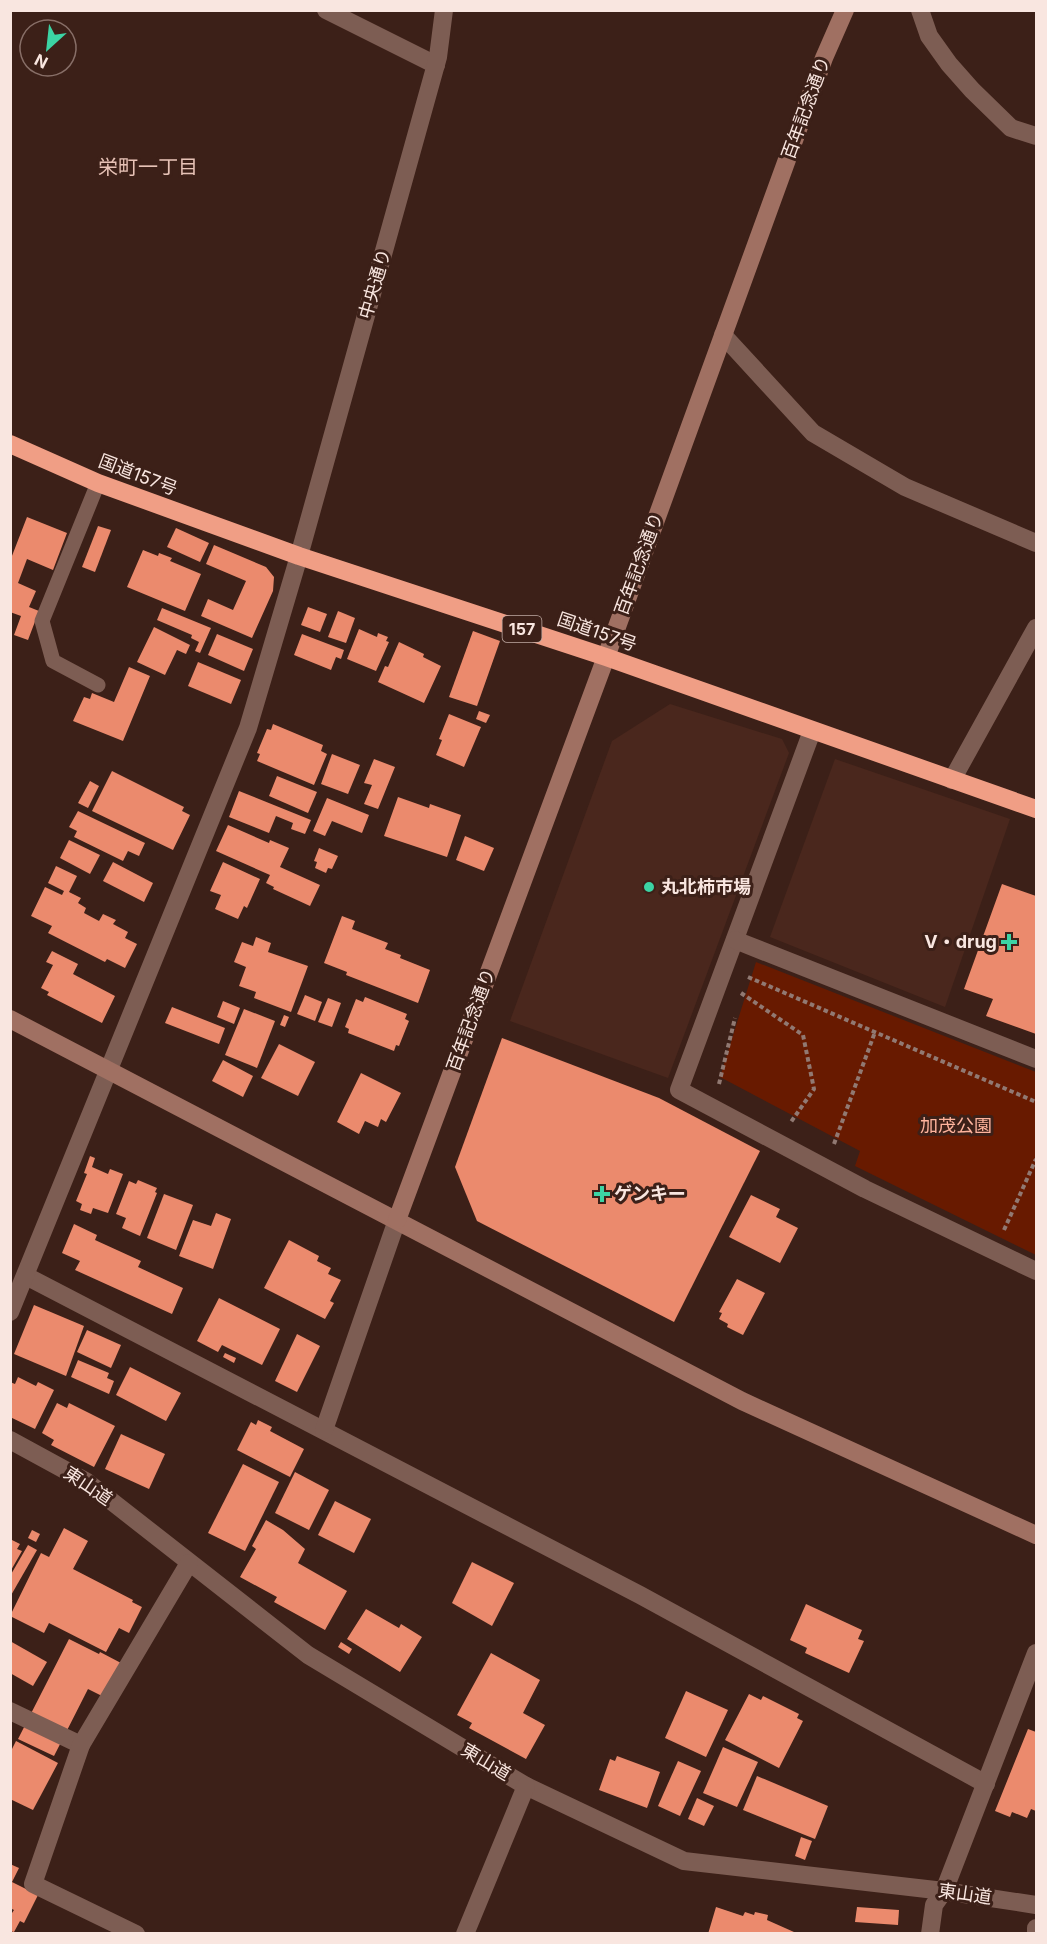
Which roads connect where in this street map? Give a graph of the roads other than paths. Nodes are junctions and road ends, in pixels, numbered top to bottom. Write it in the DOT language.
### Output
graph roads {
  1 [pos="326,10"];
  2 [pos="444,10"];
  3 [pos="845,10"];
  4 [pos="920,10"];
  5 [pos="436,66"];
  6 [pos="1036,136"];
  7 [pos="723,336"];
  8 [pos="10,444"];
  9 [pos="98,483"];
  10 [pos="1036,543"];
  11 [pos="299,556"];
  12 [pos="1036,628"];
  13 [pos="606,657"];
  14 [pos="98,685"];
  15 [pos="812,730"];
  16 [pos="952,780"];
  17 [pos="1036,809"];
  18 [pos="735,940"];
  19 [pos="10,1019"];
  20 [pos="1036,1059"];
  21 [pos="108,1071"];
  22 [pos="397,1220"];
  23 [pos="1036,1271"];
  24 [pos="26,1276"];
  25 [pos="10,1312"];
  26 [pos="324,1430"];
  27 [pos="10,1440"];
  28 [pos="1036,1535"];
  29 [pos="189,1563"];
  30 [pos="1036,1653"];
  31 [pos="10,1711"];
  32 [pos="81,1745"];
  33 [pos="986,1784"];
  34 [pos="526,1786"];
  35 [pos="944,1891"];
  36 [pos="1036,1905"];
  37 [pos="1036,1928"];
  38 [pos="136,1934"];
  39 [pos="465,1934"];
  40 [pos="930,1934"];
  41 [pos="1036,1934"];
  1 -- 5 [label="street"];
  2 -- 5 [label="street, 中央通り"];
  3 -- 7 [label="street, 百年記念通り"];
  4 -- 6 [label="street"];
  5 -- 11 [label="street, 中央通り"];
  7 -- 10 [label="street"];
  7 -- 13 [label="street, 百年記念通り"];
  8 -- 9 [label="highway, 国道157号 / 157"];
  9 -- 11 [label="highway, 国道157号 / 157"];
  9 -- 14 [label="lane"];
  11 -- 13 [label="highway, 国道157号 / 157"];
  11 -- 21 [label="street, 中央通り"];
  12 -- 16 [label="street"];
  13 -- 15 [label="highway, 国道157号 / 157"];
  13 -- 22 [label="street, 百年記念通り"];
  15 -- 16 [label="highway, 国道157号 / 157"];
  15 -- 18 [label="street"];
  16 -- 17 [label="highway, 国道157号 / 157"];
  18 -- 20 [label="street"];
  18 -- 23 [label="street"];
  19 -- 21 [label="street"];
  21 -- 22 [label="street"];
  21 -- 24 [label="street, 中央通り"];
  22 -- 26 [label="street"];
  22 -- 28 [label="street"];
  24 -- 25 [label="street, 中央通り"];
  24 -- 26 [label="street"];
  26 -- 33 [label="street"];
  27 -- 29 [label="street, 東山道"];
  29 -- 32 [label="street"];
  29 -- 34 [label="street, 東山道"];
  30 -- 33 [label="street"];
  31 -- 32 [label="street"];
  32 -- 38 [label="street"];
  33 -- 35 [label="street"];
  34 -- 35 [label="street, 東山道"];
  34 -- 39 [label="street"];
  35 -- 36 [label="street, 東山道"];
  35 -- 40 [label="street"];
  37 -- 41 [label="street"];
}
